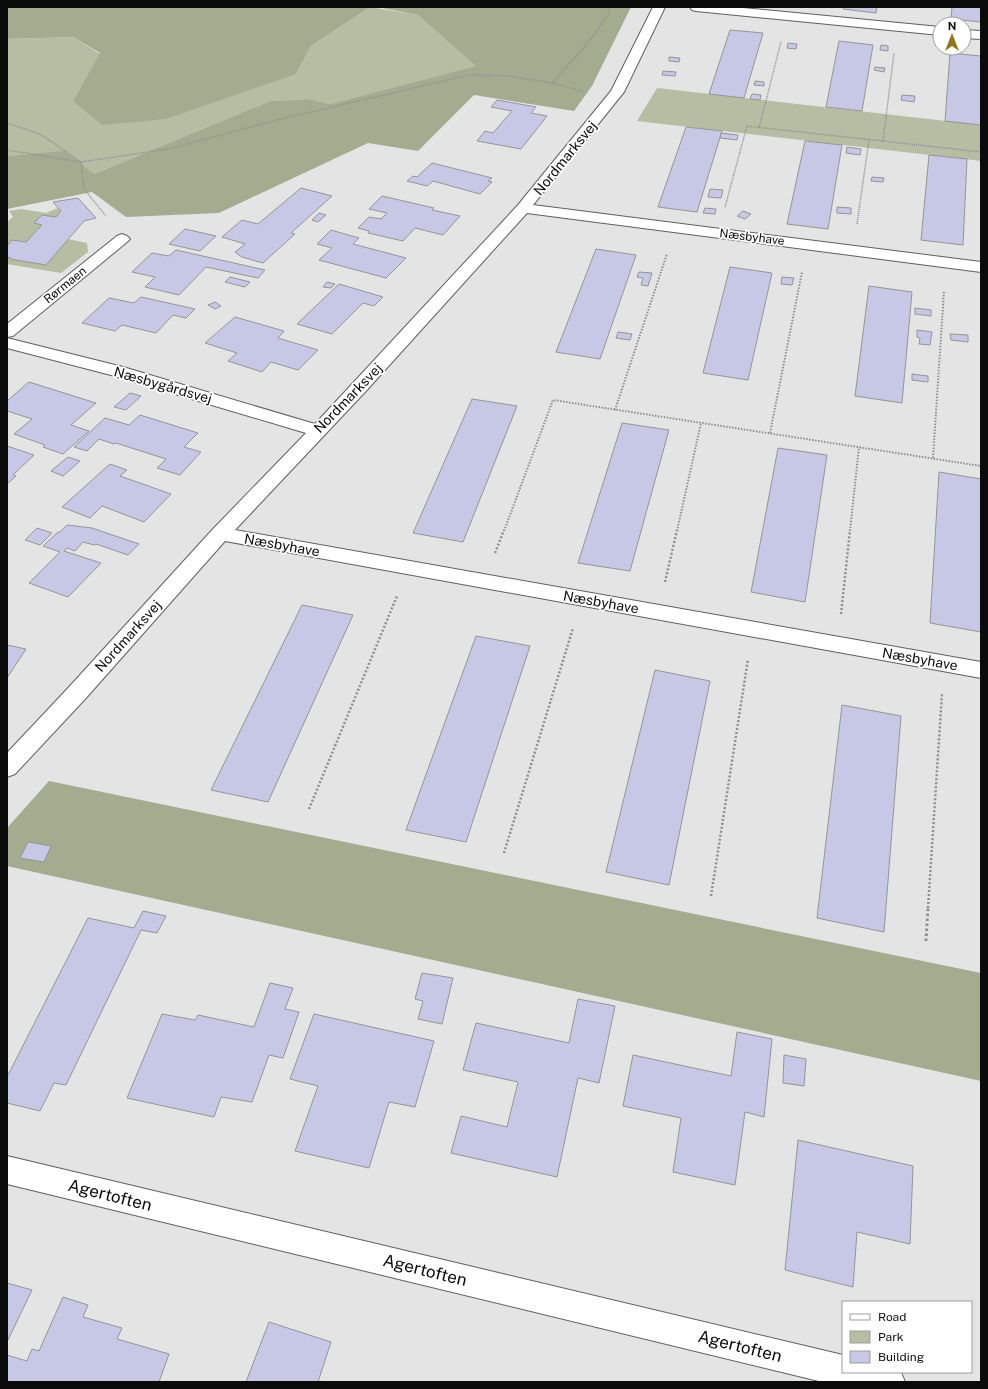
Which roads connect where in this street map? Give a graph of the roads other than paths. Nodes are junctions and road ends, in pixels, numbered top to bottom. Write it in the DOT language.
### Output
graph roads {
  1 [pos="659,7"];
  2 [pos="696,7"];
  3 [pos="932,30"];
  4 [pos="523,208"];
  5 [pos="122,239"];
  6 [pos="981,267"];
  7 [pos="7,332"];
  8 [pos="7,343"];
  9 [pos="317,430"];
  10 [pos="220,534"];
  11 [pos="981,670"];
  12 [pos="7,768"];
  13 [pos="7,1170"];
  14 [pos="842,1371"];
  15 [pos="852,1373"];
  16 [pos="889,1382"];
  1 -- 4 [label="street, Nordmarksvej"];
  2 -- 3 [label="street"];
  4 -- 6 [label="street, Næsbyhave"];
  4 -- 9 [label="street, Nordmarksvej"];
  5 -- 7 [label="street, Rørmaen"];
  8 -- 9 [label="street, Næsbygårdsvej"];
  9 -- 10 [label="street, Nordmarksvej"];
  10 -- 11 [label="street, Næsbyhave"];
  10 -- 12 [label="street, Nordmarksvej"];
  13 -- 14 [label="street, Agertoften"];
  15 -- 16 [label="street"];
}
